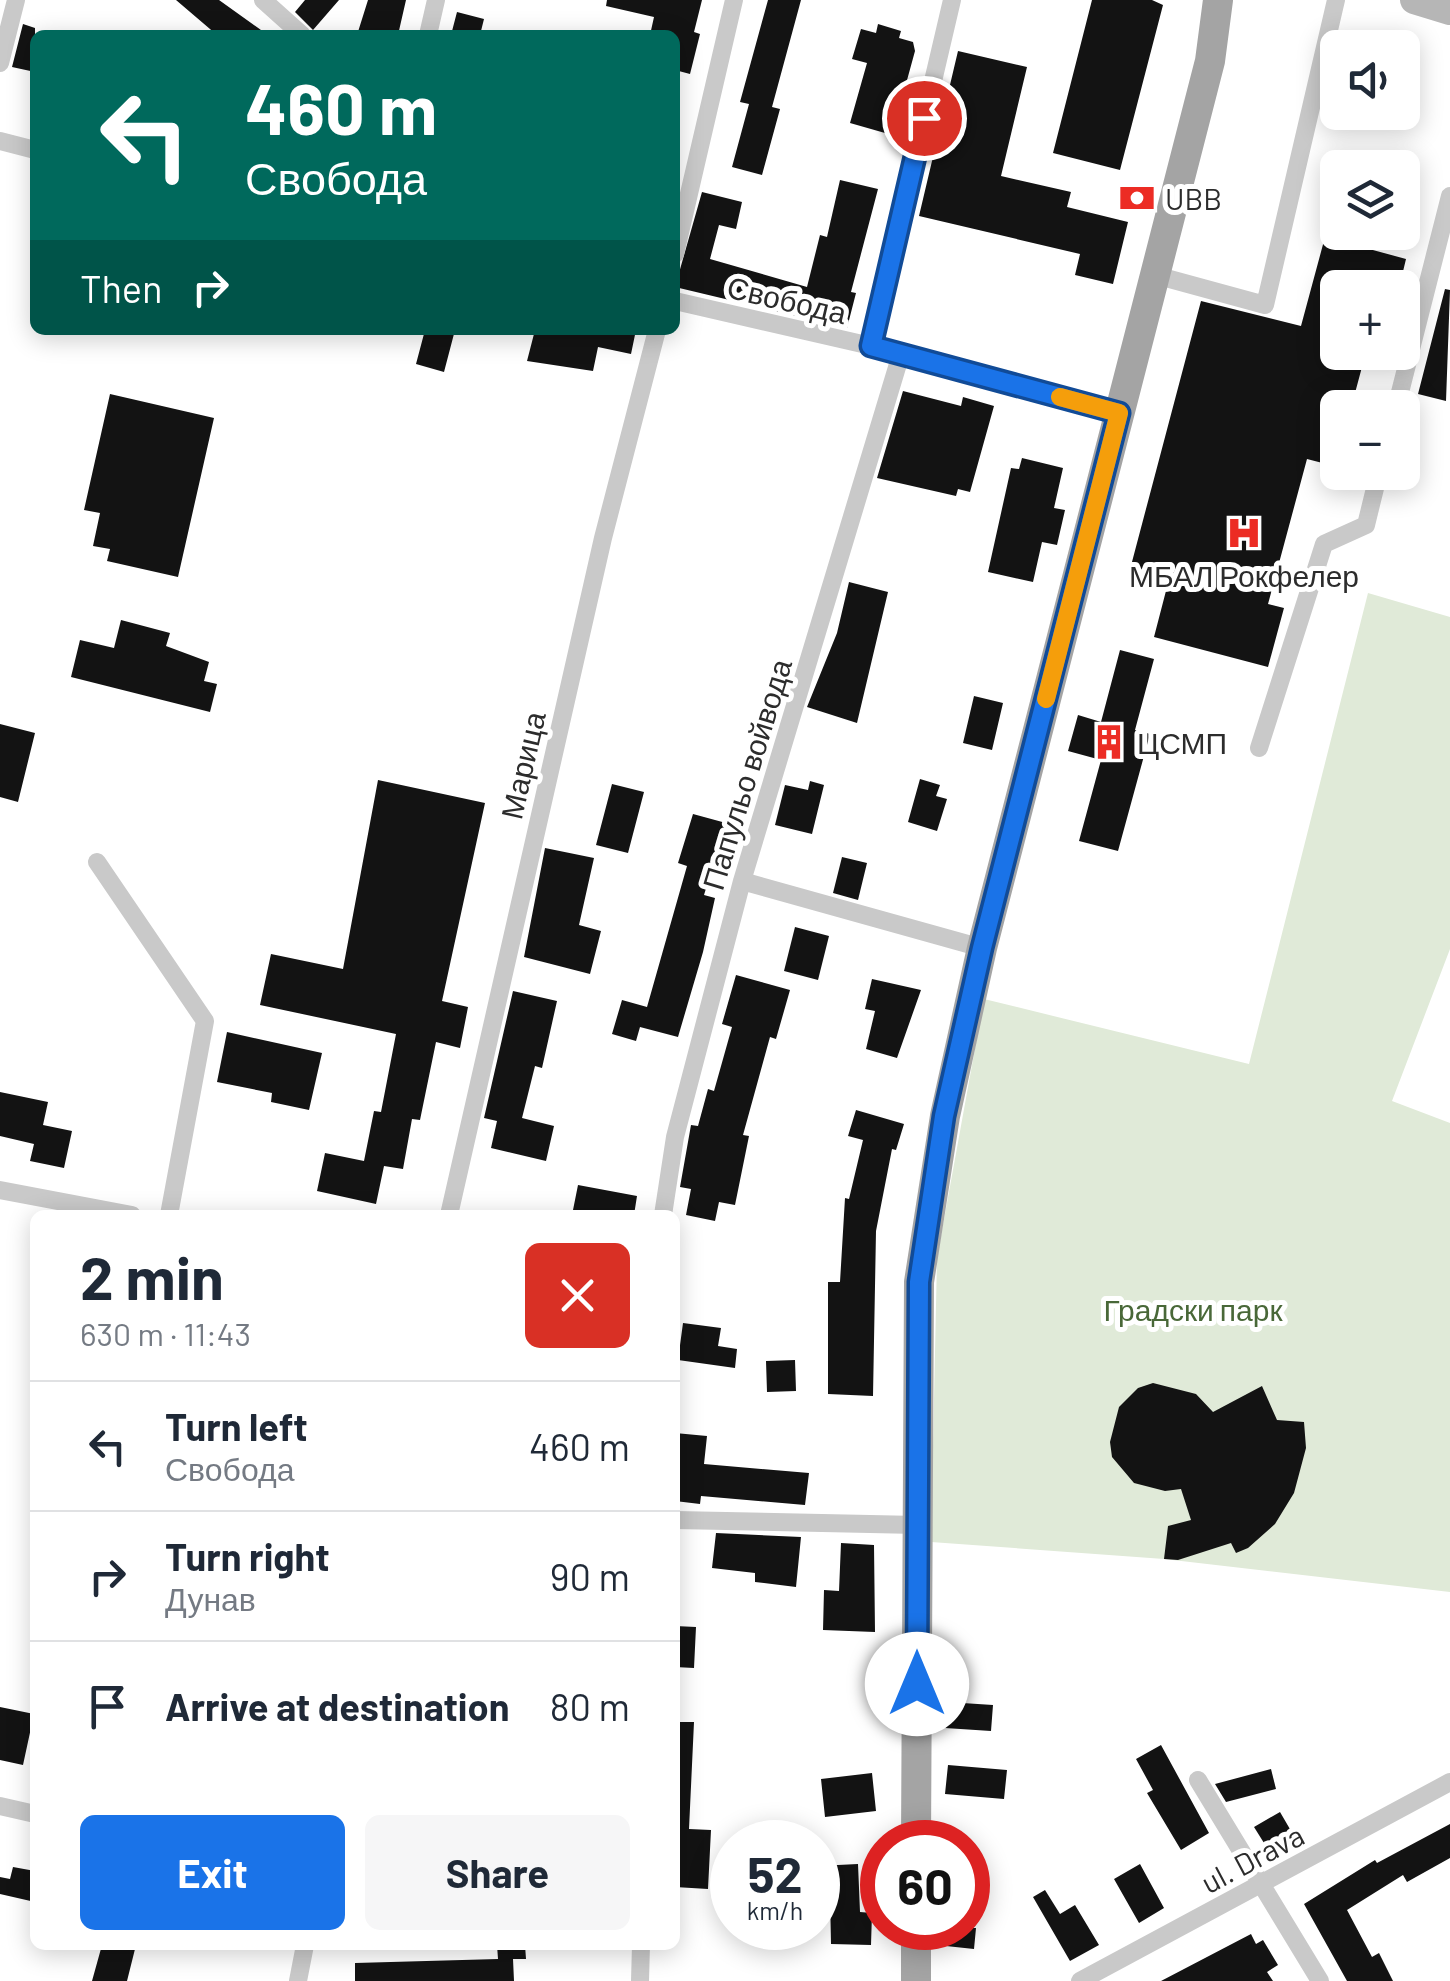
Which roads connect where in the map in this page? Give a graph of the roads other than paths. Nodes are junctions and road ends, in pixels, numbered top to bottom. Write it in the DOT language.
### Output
graph roads {
  1 [pos="16,0"];
  2 [pos="263,0"];
  3 [pos="436,0"];
  4 [pos="734,0"];
  5 [pos="930,0"];
  6 [pos="1218,0"];
  7 [pos="1233,0"];
  8 [pos="1336,0"];
  9 [pos="1414,0"];
  10 [pos="951,2"];
  11 [pos="1450,11"];
  12 [pos="296,30"];
  13 [pos="429,30"];
  14 [pos="1210,61"];
  15 [pos="0,62"];
  16 [pos="0,141"];
  17 [pos="30,149"];
  18 [pos="1450,196"];
  19 [pos="680,232"];
  20 [pos="1155,275"];
  21 [pos="680,303"];
  22 [pos="655,335"];
  23 [pos="871,346"];
  24 [pos="901,354"];
  25 [pos="1401,390"];
  26 [pos="1119,413"];
  27 [pos="1375,490"];
  28 [pos="1259,748"];
  29 [pos="97,862"];
  30 [pos="742,880"];
  31 [pos="982,948"];
  32 [pos="0,1190"];
  33 [pos="106,1210"];
  34 [pos="170,1210"];
  35 [pos="450,1210"];
  36 [pos="664,1210"];
  37 [pos="680,1520"];
  38 [pos="918,1526"];
  39 [pos="1198,1780"];
  40 [pos="1450,1782"];
  41 [pos="0,1806"];
  42 [pos="30,1813"];
  43 [pos="916,1820"];
  44 [pos="1264,1883"];
  45 [pos="304,1950"];
  46 [pos="641,1950"];
  47 [pos="916,1950"];
  48 [pos="298,1981"];
  49 [pos="640,1981"];
  50 [pos="916,1981"];
  51 [pos="1080,1981"];
  52 [pos="1320,1981"];
  1 -- 15 [label="street"];
  2 -- 12 [label="street"];
  3 -- 13 [label="street"];
  4 -- 19 [label="street"];
  5 -- 10 [label="street"];
  6 -- 14 [label="main road"];
  7 -- 14 [label="main road"];
  8 -- 20 [label="street"];
  9 -- 11 [label="street"];
  10 -- 23 [label="street"];
  14 -- 20 [label="main road"];
  16 -- 17 [label="street"];
  18 -- 25 [label="street"];
  20 -- 26 [label="main road"];
  21 -- 23 [label="street, Свобода"];
  22 -- 35 [label="street, Марица"];
  23 -- 24 [label="street, Свобода"];
  24 -- 26 [label="street, Свобода"];
  24 -- 30 [label="street, Папульо войвода"];
  26 -- 31 [label="main road"];
  27 -- 28 [label="street"];
  29 -- 34 [label="street"];
  30 -- 31 [label="street"];
  30 -- 36 [label="street, Папульо войвода"];
  31 -- 38 [label="main road"];
  32 -- 33 [label="street"];
  37 -- 38 [label="street"];
  38 -- 43 [label="main road"];
  39 -- 44 [label="street"];
  40 -- 44 [label="street, ul. Drava"];
  41 -- 42 [label="street"];
  44 -- 51 [label="street, ul. Drava"];
  44 -- 52 [label="street"];
  45 -- 48 [label="street"];
  46 -- 49 [label="street"];
  47 -- 50 [label="main road"];
}
